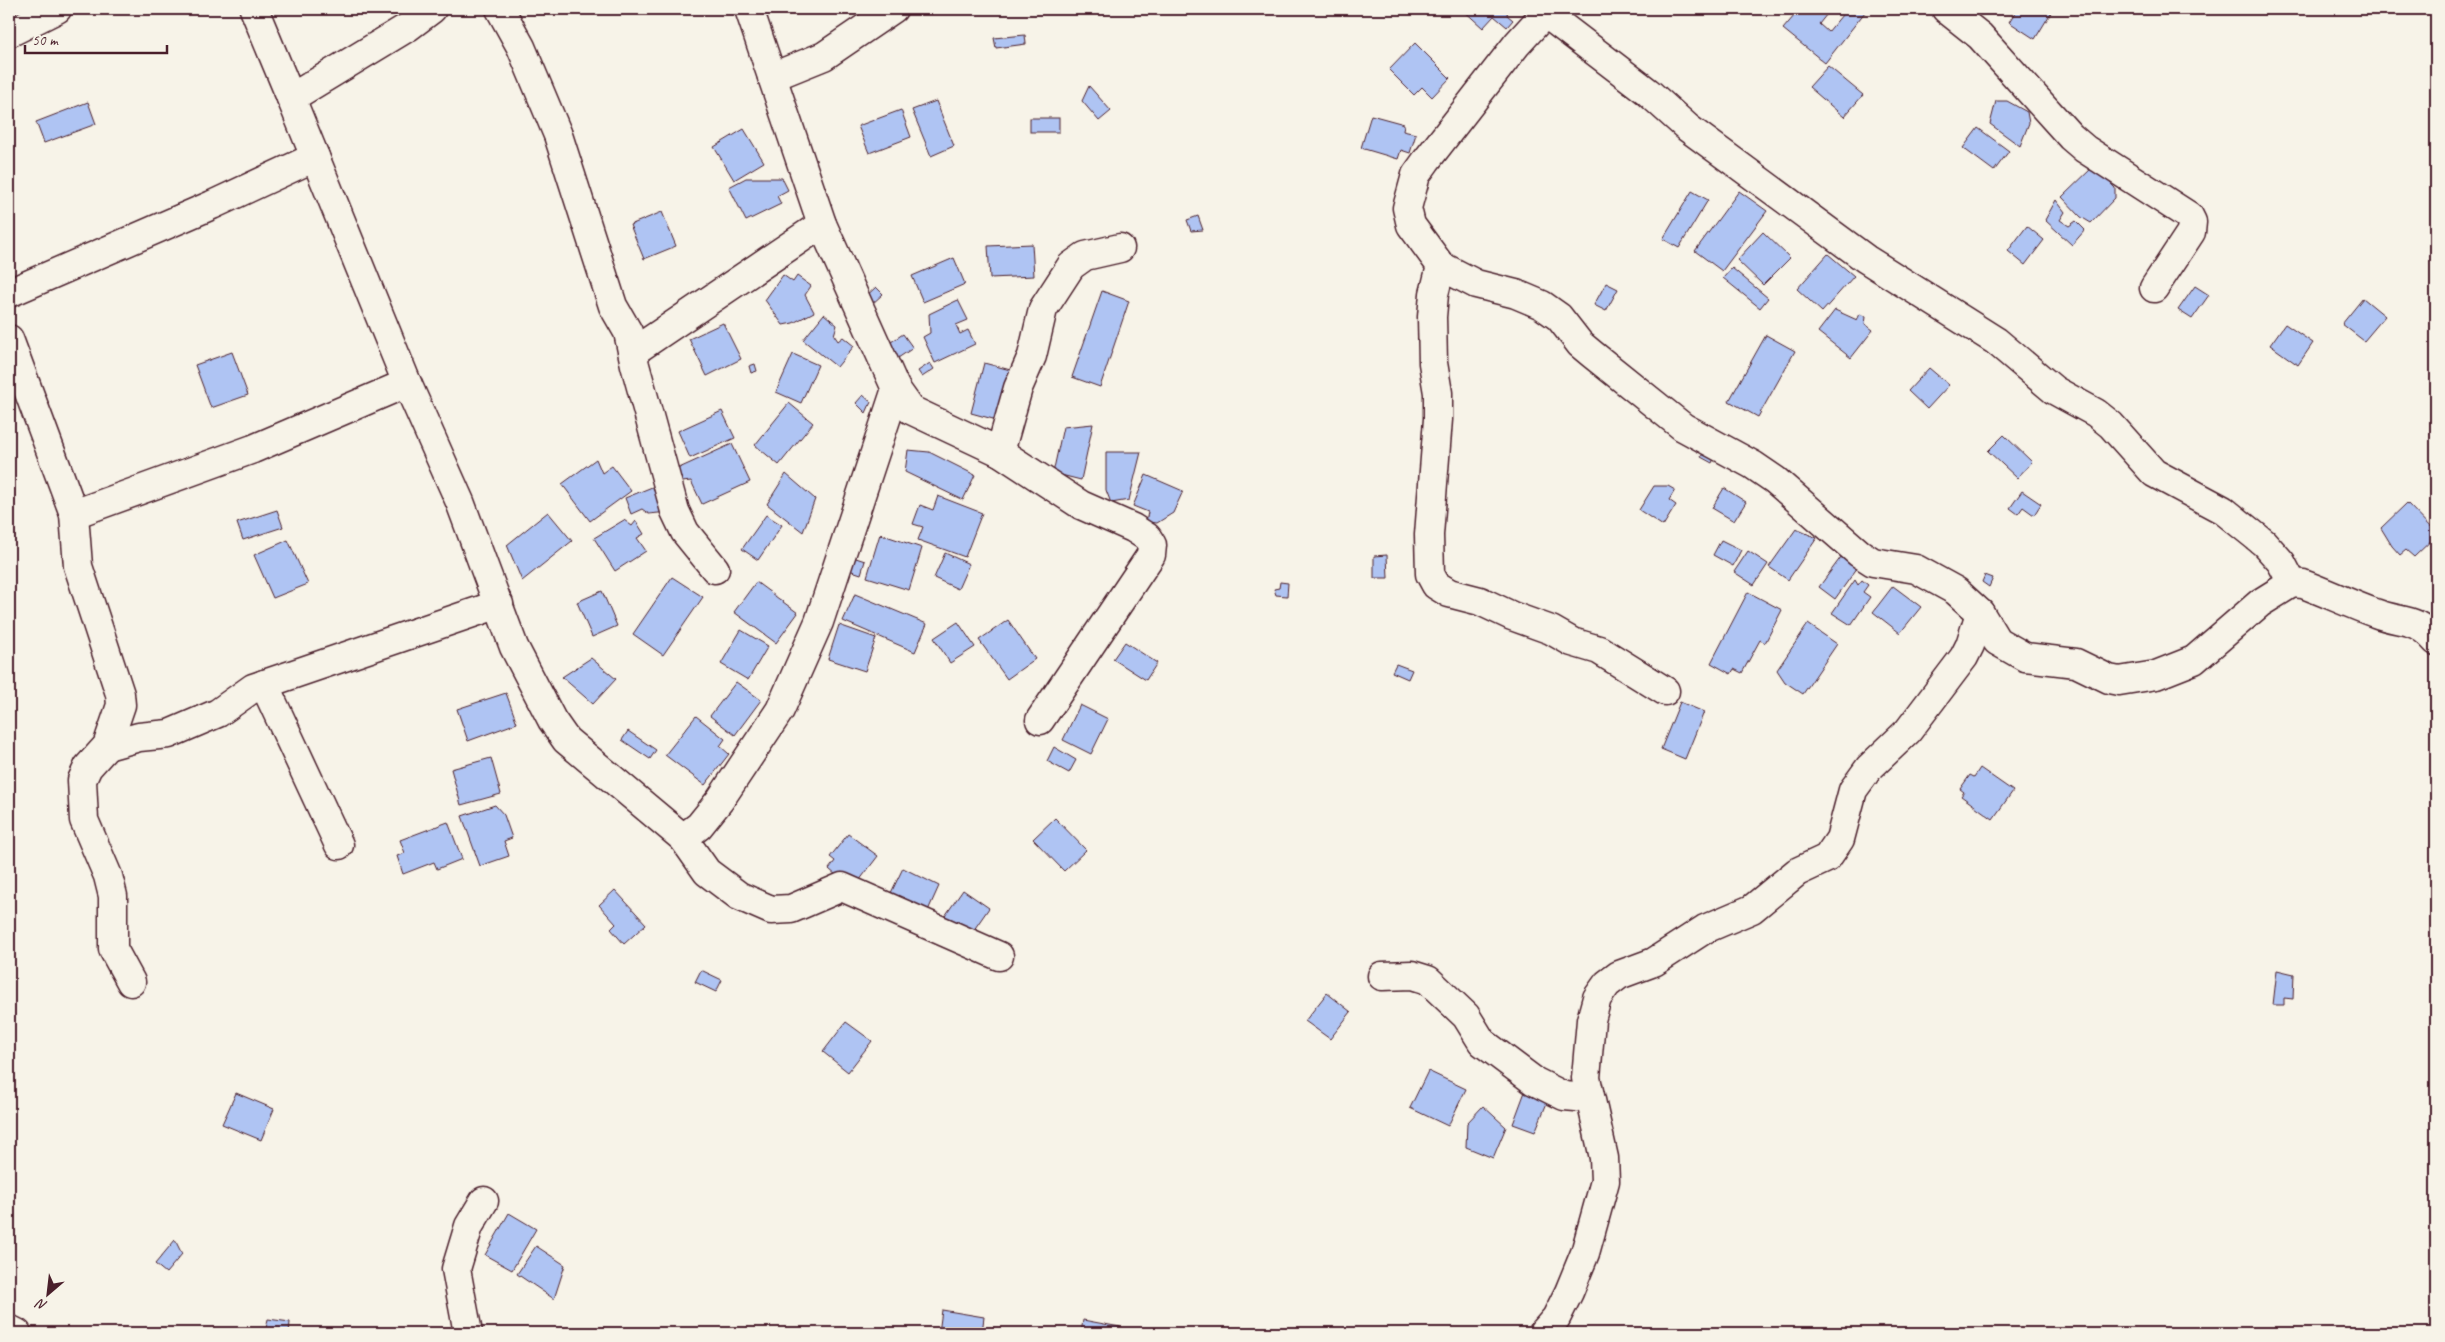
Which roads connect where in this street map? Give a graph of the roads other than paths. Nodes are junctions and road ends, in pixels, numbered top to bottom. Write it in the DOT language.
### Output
graph roads {
  1 [pos="57,9"];
  2 [pos="254,9"];
  3 [pos="432,9"];
  4 [pos="500,9"];
  5 [pos="748,9"];
  6 [pos="893,9"];
  7 [pos="1946,9"];
  8 [pos="1548,11"];
  9 [pos="9,33"];
  10 [pos="772,77"];
  11 [pos="291,98"];
  12 [pos="316,157"];
  13 [pos="822,224"];
  14 [pos="1120,248"];
  15 [pos="1441,266"];
  16 [pos="2154,288"];
  17 [pos="9,293"];
  18 [pos="9,339"];
  19 [pos="633,352"];
  20 [pos="407,383"];
  21 [pos="896,389"];
  22 [pos="1000,452"];
  23 [pos="74,514"];
  24 [pos="715,569"];
  25 [pos="2292,583"];
  26 [pos="499,604"];
  27 [pos="1980,613"];
  28 [pos="2436,641"];
  29 [pos="264,684"];
  30 [pos="1665,691"];
  31 [pos="1040,720"];
  32 [pos="107,746"];
  33 [pos="683,838"];
  34 [pos="340,845"];
  35 [pos="999,956"];
  36 [pos="1382,976"];
  37 [pos="131,982"];
  38 [pos="1588,1094"];
  39 [pos="484,1200"];
  40 [pos="9,1328"];
  41 [pos="17,1333"];
  42 [pos="468,1333"];
  43 [pos="1543,1333"];
  1 -- 9 [label="street"];
  2 -- 11 [label="street"];
  3 -- 11 [label="street"];
  4 -- 19 [label="street"];
  5 -- 10 [label="street"];
  6 -- 10 [label="street"];
  7 -- 16 [label="street"];
  8 -- 15 [label="street"];
  8 -- 25 [label="street"];
  10 -- 13 [label="street"];
  11 -- 12 [label="street"];
  12 -- 17 [label="street"];
  12 -- 20 [label="street"];
  13 -- 19 [label="street"];
  13 -- 21 [label="street"];
  14 -- 22 [label="street"];
  15 -- 27 [label="street"];
  15 -- 30 [label="street"];
  18 -- 23 [label="street"];
  19 -- 24 [label="street"];
  20 -- 23 [label="street"];
  20 -- 26 [label="street"];
  21 -- 22 [label="street"];
  21 -- 33 [label="street"];
  22 -- 31 [label="street"];
  23 -- 32 [label="street"];
  25 -- 27 [label="street"];
  25 -- 28 [label="street"];
  26 -- 29 [label="street"];
  26 -- 33 [label="street"];
  27 -- 38 [label="street"];
  29 -- 32 [label="street"];
  29 -- 34 [label="street"];
  32 -- 37 [label="street"];
  33 -- 35 [label="street"];
  36 -- 38 [label="street"];
  38 -- 43 [label="street"];
  39 -- 42 [label="street"];
  40 -- 41 [label="street"];
}
